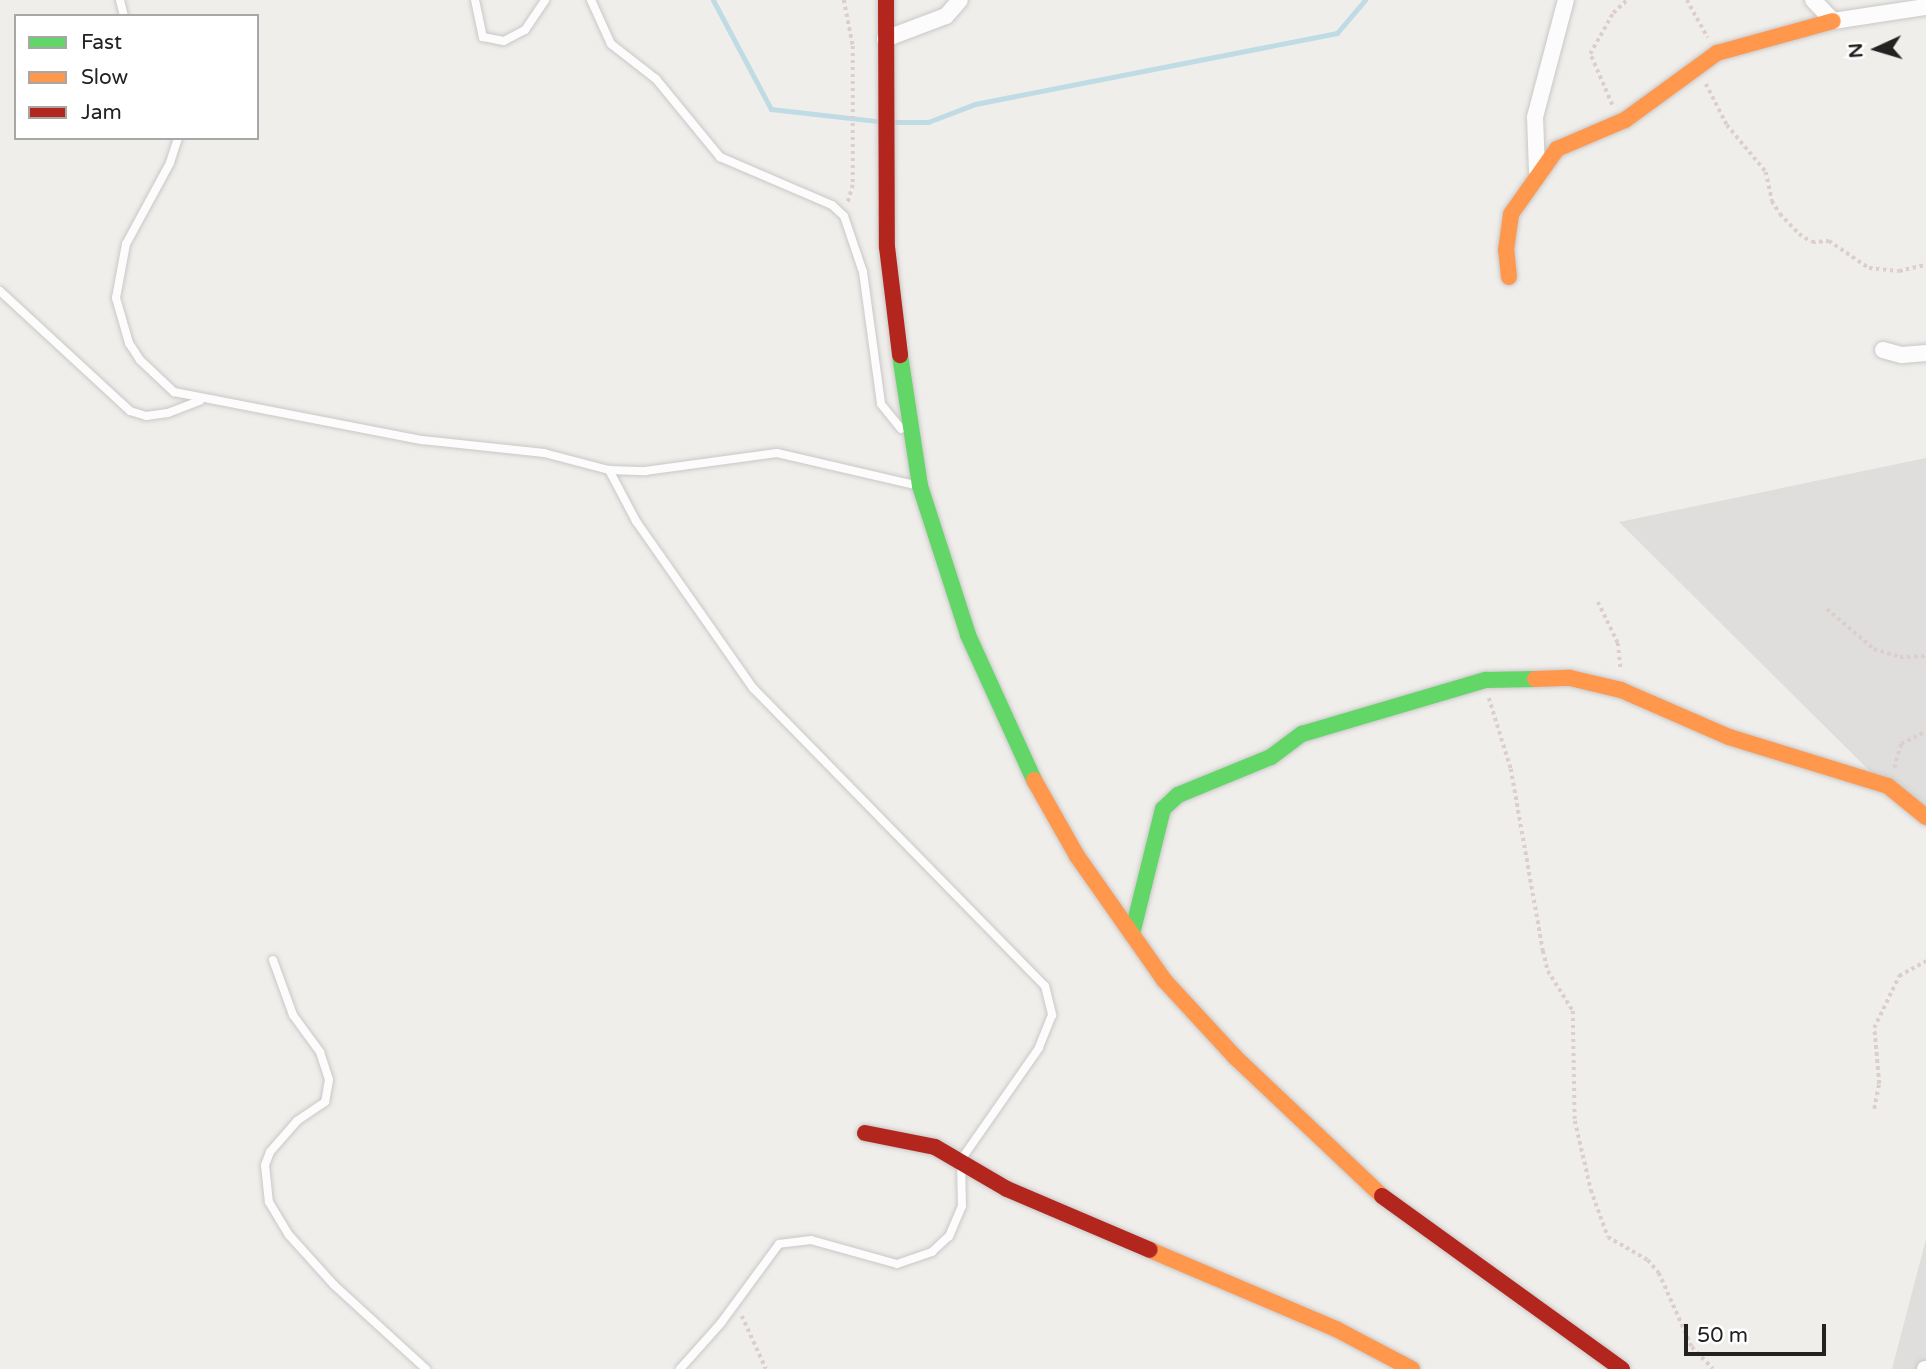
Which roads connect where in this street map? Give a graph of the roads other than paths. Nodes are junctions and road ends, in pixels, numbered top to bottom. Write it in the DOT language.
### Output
graph roads {
  1 [pos="475,0"];
  2 [pos="545,0"];
  3 [pos="591,0"];
  4 [pos="886,0"];
  5 [pos="960,0"];
  6 [pos="1566,0"];
  7 [pos="1813,0"];
  8 [pos="1926,7"];
  9 [pos="1833,21"];
  10 [pos="885,39"];
  11 [pos="177,140"];
  12 [pos="1537,171"];
  13 [pos="1508,278"];
  14 [pos="0,291"];
  15 [pos="1883,350"];
  16 [pos="1926,353"];
  17 [pos="203,400"];
  18 [pos="910,434"];
  19 [pos="609,470"];
  20 [pos="920,486"];
  21 [pos="1926,817"];
  22 [pos="1132,934"];
  23 [pos="273,960"];
  24 [pos="865,1133"];
  25 [pos="961,1160"];
  26 [pos="1404,1368"];
  27 [pos="426,1369"];
  28 [pos="680,1369"];
  29 [pos="1622,1369"];
  1 -- 2 [label="lane"];
  3 -- 18 [label="lane"];
  4 -- 10 [label="main road"];
  5 -- 10 [label="street"];
  6 -- 12 [label="street"];
  7 -- 9 [label="street"];
  8 -- 9 [label="street"];
  9 -- 12 [label="main road"];
  10 -- 18 [label="main road"];
  11 -- 17 [label="lane"];
  12 -- 13 [label="main road"];
  14 -- 17 [label="lane"];
  15 -- 16 [label="street"];
  17 -- 19 [label="lane"];
  18 -- 20 [label="main road"];
  19 -- 20 [label="lane"];
  19 -- 25 [label="lane"];
  20 -- 22 [label="main road"];
  21 -- 22 [label="main road"];
  22 -- 29 [label="main road"];
  23 -- 27 [label="lane"];
  24 -- 25 [label="main road"];
  25 -- 26 [label="main road"];
  25 -- 28 [label="lane"];
}
